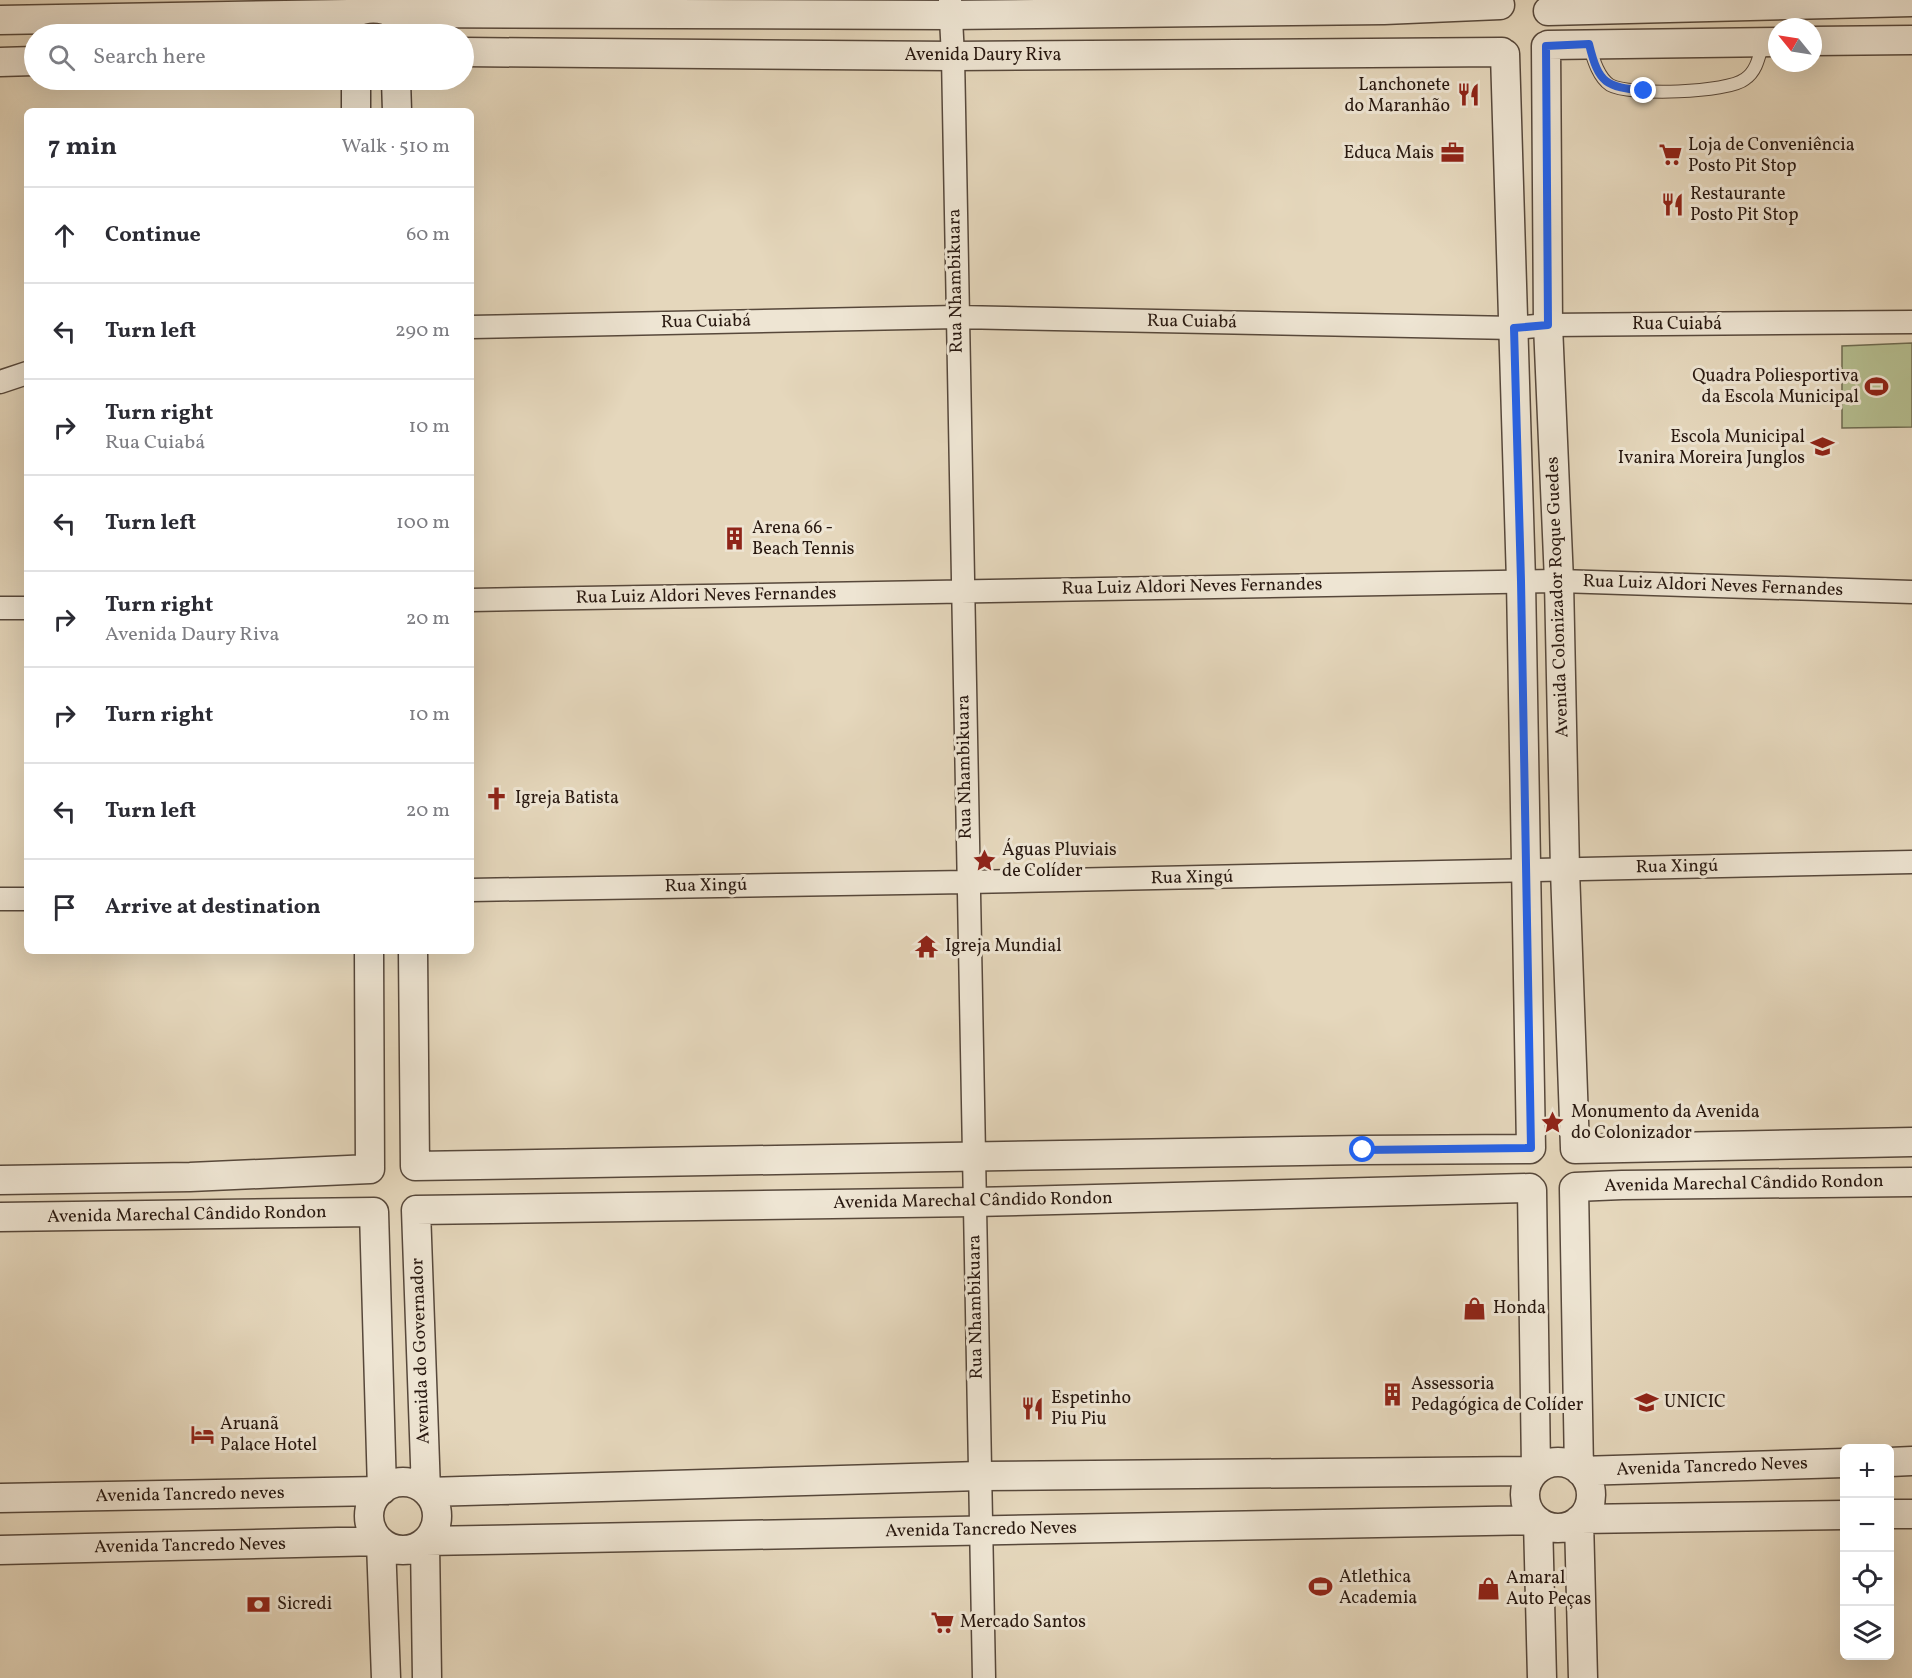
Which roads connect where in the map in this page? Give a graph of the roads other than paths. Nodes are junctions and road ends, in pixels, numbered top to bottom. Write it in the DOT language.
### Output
graph roads {
  1 [pos="1503,2"];
  2 [pos="1912,2"];
  3 [pos="1384,5"];
  4 [pos="1544,5"];
  5 [pos="950,8"];
  6 [pos="349,14"];
  7 [pos="400,14"];
  8 [pos="0,20"];
  9 [pos="45,24"];
  10 [pos="141,24"];
  11 [pos="1912,40"];
  12 [pos="1822,41"];
  13 [pos="1768,42"];
  14 [pos="1589,44"];
  15 [pos="1547,45"];
  16 [pos="1768,45"];
  17 [pos="474,52"];
  18 [pos="1504,53"];
  19 [pos="953,56"];
  20 [pos="356,90"];
  21 [pos="396,90"];
  22 [pos="356,108"];
  23 [pos="397,108"];
  24 [pos="957,317"];
  25 [pos="1912,322"];
  26 [pos="1548,325"];
  27 [pos="474,327"];
  28 [pos="1514,328"];
  29 [pos="24,374"];
  30 [pos="0,382"];
  31 [pos="1521,581"];
  32 [pos="1559,581"];
  33 [pos="962,591"];
  34 [pos="1912,592"];
  35 [pos="474,600"];
  36 [pos="0,608"];
  37 [pos="24,608"];
  38 [pos="1912,862"];
  39 [pos="1565,870"];
  40 [pos="1526,871"];
  41 [pos="968,882"];
  42 [pos="474,890"];
  43 [pos="0,899"];
  44 [pos="24,899"];
  45 [pos="369,954"];
  46 [pos="413,954"];
  47 [pos="1912,1142"];
  48 [pos="1530,1148"];
  49 [pos="1575,1149"];
  50 [pos="973,1158"];
  51 [pos="415,1166"];
  52 [pos="370,1170"];
  53 [pos="0,1180"];
  54 [pos="1912,1182"];
  55 [pos="1575,1188"];
  56 [pos="1531,1189"];
  57 [pos="974,1202"];
  58 [pos="416,1210"];
  59 [pos="374,1212"];
  60 [pos="0,1217"];
  61 [pos="1912,1461"];
  62 [pos="1894,1462"];
  63 [pos="1840,1463"];
  64 [pos="1536,1470"];
  65 [pos="1580,1470"];
  66 [pos="980,1476"];
  67 [pos="381,1491"];
  68 [pos="427,1492"];
  69 [pos="0,1498"];
  70 [pos="1894,1514"];
  71 [pos="1912,1514"];
  72 [pos="1840,1515"];
  73 [pos="1580,1519"];
  74 [pos="1537,1521"];
  75 [pos="981,1529"];
  76 [pos="381,1542"];
  77 [pos="425,1542"];
  78 [pos="0,1550"];
  79 [pos="386,1678"];
  80 [pos="427,1678"];
  81 [pos="984,1678"];
  82 [pos="1542,1678"];
  83 [pos="1583,1678"];
  1 -- 3 [label="street"];
  1 -- 18 [label="street, Avenida Colonizador Roque Guedes"];
  2 -- 4 [label="street"];
  3 -- 5 [label="street"];
  4 -- 15 [label="street, Avenida Colonizador Roque Guedes"];
  5 -- 7 [label="street"];
  5 -- 19 [label="street, Rua Nhambikuara"];
  6 -- 7 [label="street"];
  6 -- 10 [label="street"];
  8 -- 9 [label="street"];
  11 -- 12 [label="street"];
  13 -- 14 [label="street"];
  14 -- 15 [label="street"];
  14 -- 16 [label="lane"];
  15 -- 18 [label="street, Avenida Daury Riva"];
  15 -- 26 [label="street, Avenida Colonizador Roque Guedes"];
  17 -- 19 [label="street, Avenida Daury Riva"];
  18 -- 19 [label="street, Avenida Daury Riva"];
  18 -- 28 [label="street, Avenida Colonizador Roque Guedes"];
  19 -- 24 [label="street, Rua Nhambikuara"];
  20 -- 22 [label="street"];
  21 -- 23 [label="street"];
  24 -- 27 [label="street, Rua Cuiabá"];
  24 -- 28 [label="street, Rua Cuiabá"];
  24 -- 33 [label="street, Rua Nhambikuara"];
  25 -- 26 [label="street, Rua Cuiabá"];
  26 -- 28 [label="street, Rua Cuiabá"];
  26 -- 32 [label="street, Avenida Colonizador Roque Guedes"];
  28 -- 31 [label="street, Avenida Colonizador Roque Guedes"];
  29 -- 30 [label="street"];
  31 -- 32 [label="street, Rua Luiz Aldori Neves Fernandes"];
  31 -- 33 [label="street, Rua Luiz Aldori Neves Fernandes"];
  31 -- 40 [label="street, Avenida Colonizador Roque Guedes"];
  32 -- 34 [label="street, Rua Luiz Aldori Neves Fernandes"];
  32 -- 39 [label="street, Avenida Colonizador Roque Guedes"];
  33 -- 35 [label="street, Rua Luiz Aldori Neves Fernandes"];
  33 -- 41 [label="street, Rua Nhambikuara"];
  36 -- 37 [label="street"];
  38 -- 39 [label="street, Rua Xingú"];
  39 -- 40 [label="street, Rua Xingú"];
  39 -- 49 [label="street, Avenida Colonizador Roque Guedes"];
  40 -- 41 [label="street, Rua Xingú"];
  40 -- 48 [label="street, Avenida Colonizador Roque Guedes"];
  41 -- 42 [label="street, Rua Xingú"];
  41 -- 50 [label="street, Rua Nhambikuara"];
  43 -- 44 [label="street"];
  45 -- 52 [label="street"];
  46 -- 51 [label="street"];
  47 -- 49 [label="street"];
  48 -- 49 [label="street"];
  48 -- 50 [label="street"];
  48 -- 56 [label="street"];
  49 -- 55 [label="street"];
  50 -- 51 [label="street"];
  50 -- 57 [label="street, Rua Nhambikuara"];
  51 -- 52 [label="street"];
  51 -- 58 [label="street"];
  52 -- 53 [label="street"];
  52 -- 59 [label="street"];
  54 -- 55 [label="street, Avenida Marechal Cândido Rondon"];
  55 -- 56 [label="street"];
  55 -- 65 [label="street"];
  56 -- 57 [label="street, Avenida Marechal Cândido Rondon"];
  56 -- 64 [label="street"];
  57 -- 58 [label="street, Avenida Marechal Cândido Rondon"];
  57 -- 66 [label="street, Rua Nhambikuara"];
  58 -- 59 [label="street"];
  58 -- 68 [label="street, Avenida do Governador"];
  59 -- 60 [label="street, Avenida Marechal Cândido Rondon"];
  59 -- 67 [label="street"];
  61 -- 62 [label="street"];
  63 -- 65 [label="street, Avenida Tancredo Neves"];
  64 -- 65 [label="street"];
  64 -- 66 [label="street"];
  64 -- 74 [label="street"];
  65 -- 73 [label="street"];
  66 -- 68 [label="street"];
  66 -- 75 [label="street, Rua Nhambikuara"];
  67 -- 68 [label="street"];
  67 -- 69 [label="street, Avenida Tancredo neves"];
  67 -- 76 [label="street"];
  68 -- 77 [label="street"];
  70 -- 71 [label="street"];
  72 -- 73 [label="street"];
  73 -- 74 [label="street"];
  73 -- 83 [label="street"];
  74 -- 75 [label="street, Avenida Tancredo Neves"];
  74 -- 82 [label="street"];
  75 -- 77 [label="street, Avenida Tancredo Neves"];
  75 -- 81 [label="street, Rua Nhambikuara"];
  76 -- 77 [label="street"];
  76 -- 78 [label="street, Avenida Tancredo Neves"];
  76 -- 79 [label="street"];
  77 -- 80 [label="street"];
}
